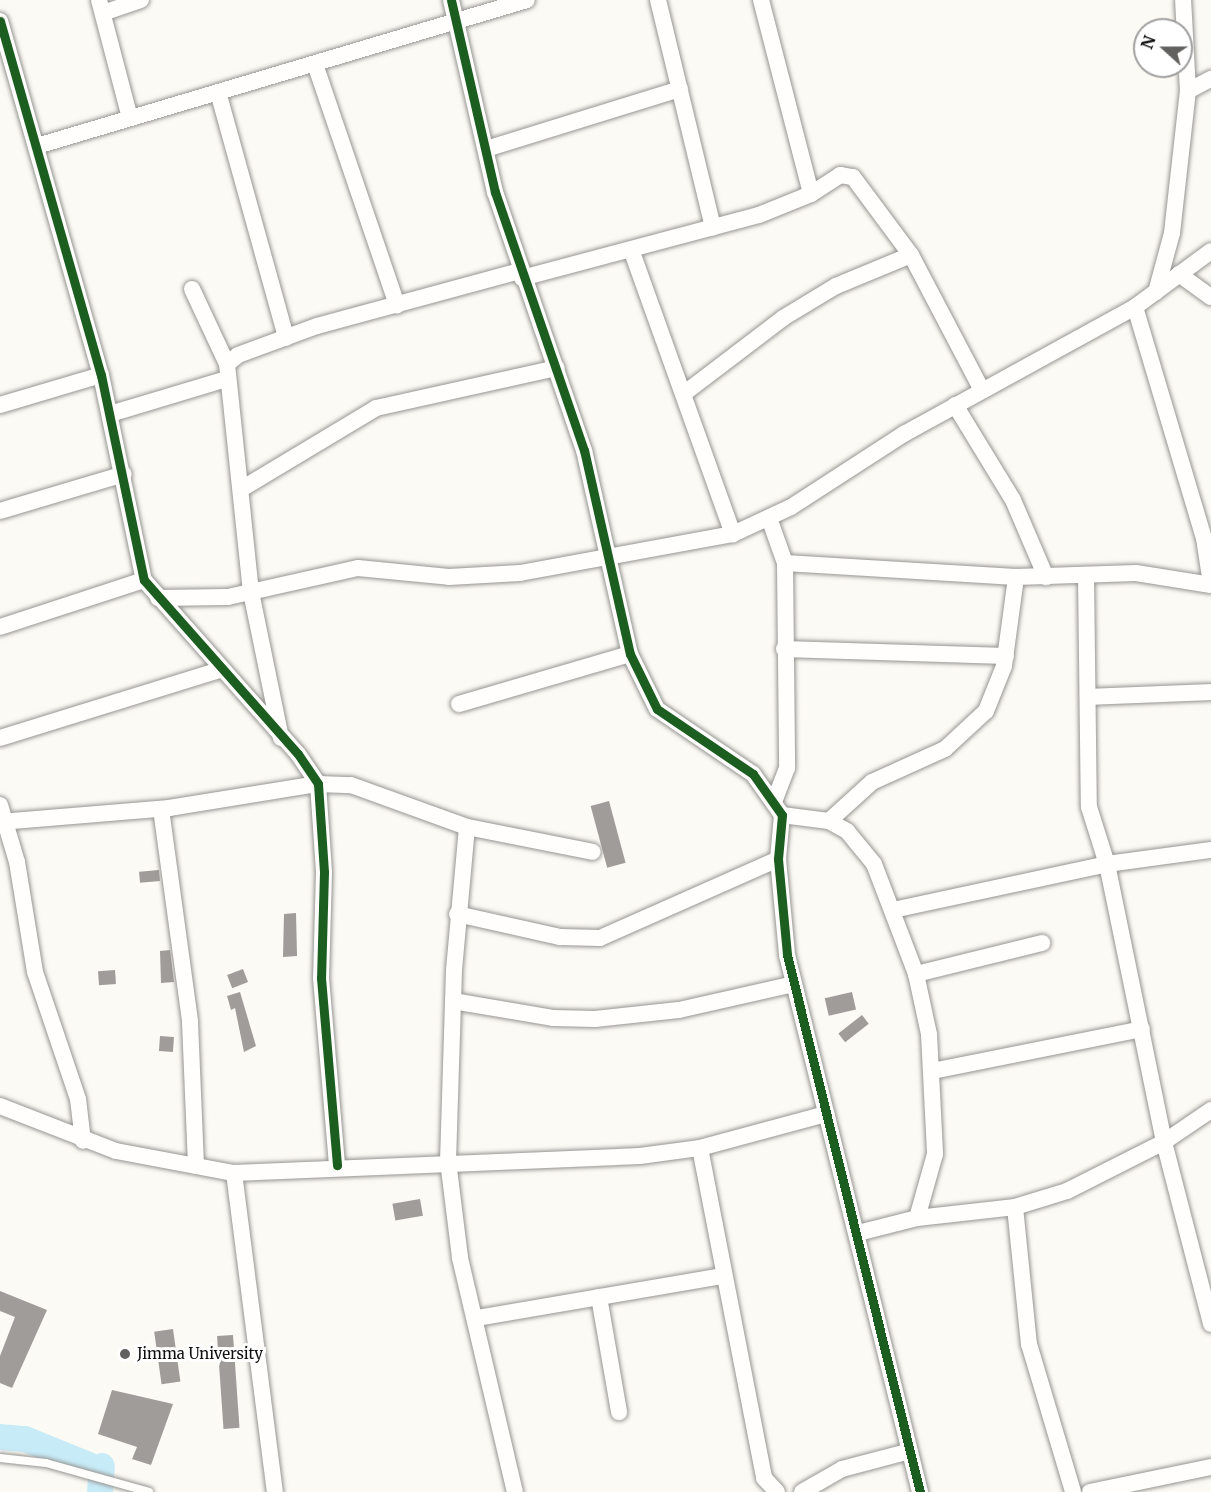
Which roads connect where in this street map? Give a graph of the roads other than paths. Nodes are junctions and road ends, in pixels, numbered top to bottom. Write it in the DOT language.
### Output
graph roads {
  1 [pos="141,0"];
  2 [pos="451,0"];
  3 [pos="527,0"];
  4 [pos="658,0"];
  5 [pos="761,0"];
  6 [pos="1183,0"];
  7 [pos="101,6"];
  8 [pos="0,21"];
  9 [pos="455,23"];
  10 [pos="315,64"];
  11 [pos="1211,79"];
  12 [pos="680,89"];
  13 [pos="218,92"];
  14 [pos="1188,92"];
  15 [pos="130,118"];
  16 [pos="37,146"];
  17 [pos="486,149"];
  18 [pos="811,194"];
  19 [pos="713,227"];
  20 [pos="1211,250"];
  21 [pos="632,252"];
  22 [pos="911,255"];
  23 [pos="1179,274"];
  24 [pos="521,275"];
  25 [pos="192,289"];
  26 [pos="1156,292"];
  27 [pos="1211,297"];
  28 [pos="397,305"];
  29 [pos="1135,307"];
  30 [pos="286,338"];
  31 [pos="557,368"];
  32 [pos="227,372"];
  33 [pos="101,375"];
  34 [pos="982,390"];
  35 [pos="686,392"];
  36 [pos="0,405"];
  37 [pos="956,405"];
  38 [pos="110,414"];
  39 [pos="124,474"];
  40 [pos="243,488"];
  41 [pos="0,511"];
  42 [pos="769,518"];
  43 [pos="733,534"];
  44 [pos="1208,537"];
  45 [pos="610,557"];
  46 [pos="786,563"];
  47 [pos="1086,575"];
  48 [pos="1016,577"];
  49 [pos="1046,577"];
  50 [pos="144,580"];
  51 [pos="1211,585"];
  52 [pos="251,592"];
  53 [pos="158,598"];
  54 [pos="0,627"];
  55 [pos="784,649"];
  56 [pos="630,654"];
  57 [pos="1006,656"];
  58 [pos="219,670"];
  59 [pos="1211,692"];
  60 [pos="1088,697"];
  61 [pos="459,704"];
  62 [pos="0,738"];
  63 [pos="281,738"];
  64 [pos="318,784"];
  65 [pos="0,805"];
  66 [pos="779,807"];
  67 [pos="161,808"];
  68 [pos="829,820"];
  69 [pos="3,821"];
  70 [pos="467,827"];
  71 [pos="1211,850"];
  72 [pos="593,852"];
  73 [pos="778,859"];
  74 [pos="1107,864"];
  75 [pos="893,910"];
  76 [pos="457,914"];
  77 [pos="1042,943"];
  78 [pos="916,974"];
  79 [pos="794,984"];
  80 [pos="453,1001"];
  81 [pos="1142,1029"];
  82 [pos="932,1071"];
  83 [pos="0,1106"];
  84 [pos="1211,1110"];
  85 [pos="826,1114"];
  86 [pos="83,1141"];
  87 [pos="1164,1142"];
  88 [pos="700,1148"];
  89 [pos="448,1161"];
  90 [pos="337,1165"];
  91 [pos="196,1166"];
  92 [pos="234,1173"];
  93 [pos="1015,1207"];
  94 [pos="917,1218"];
  95 [pos="858,1233"];
  96 [pos="722,1276"];
  97 [pos="599,1297"];
  98 [pos="477,1318"];
  99 [pos="1211,1324"];
  100 [pos="619,1412"];
  101 [pos="910,1451"];
  102 [pos="0,1458"];
  103 [pos="1211,1467"];
  104 [pos="149,1492"];
  105 [pos="275,1492"];
  106 [pos="515,1492"];
  107 [pos="777,1492"];
  108 [pos="802,1492"];
  109 [pos="920,1492"];
  110 [pos="1072,1492"];
  111 [pos="1090,1492"];
  1 -- 7 [label="street"];
  2 -- 9 [label="street"];
  3 -- 9 [label="street"];
  4 -- 12 [label="street"];
  5 -- 18 [label="street"];
  6 -- 14 [label="street"];
  7 -- 15 [label="street"];
  8 -- 16 [label="street"];
  9 -- 10 [label="street"];
  9 -- 17 [label="street"];
  10 -- 13 [label="street"];
  10 -- 28 [label="street"];
  11 -- 14 [label="street"];
  12 -- 17 [label="street"];
  12 -- 19 [label="street"];
  13 -- 15 [label="street"];
  13 -- 30 [label="street"];
  14 -- 26 [label="street"];
  15 -- 16 [label="street"];
  16 -- 33 [label="street"];
  17 -- 24 [label="street"];
  18 -- 19 [label="street"];
  18 -- 22 [label="street"];
  19 -- 21 [label="street"];
  20 -- 23 [label="street"];
  21 -- 24 [label="street"];
  21 -- 35 [label="street"];
  22 -- 34 [label="street"];
  22 -- 35 [label="street"];
  23 -- 26 [label="street"];
  23 -- 27 [label="street"];
  24 -- 28 [label="street"];
  24 -- 31 [label="street"];
  25 -- 32 [label="street"];
  26 -- 29 [label="street"];
  28 -- 30 [label="street"];
  29 -- 34 [label="street"];
  29 -- 44 [label="street"];
  30 -- 32 [label="street"];
  31 -- 40 [label="street"];
  31 -- 45 [label="street"];
  32 -- 38 [label="street"];
  32 -- 40 [label="street"];
  33 -- 36 [label="street"];
  33 -- 38 [label="street"];
  34 -- 37 [label="street"];
  35 -- 43 [label="street"];
  37 -- 42 [label="street"];
  37 -- 49 [label="street"];
  38 -- 39 [label="street"];
  39 -- 41 [label="street"];
  39 -- 50 [label="street"];
  40 -- 52 [label="street"];
  42 -- 43 [label="street"];
  42 -- 46 [label="street"];
  43 -- 45 [label="street"];
  44 -- 51 [label="street"];
  45 -- 52 [label="street"];
  45 -- 56 [label="street"];
  46 -- 48 [label="street"];
  46 -- 55 [label="street"];
  47 -- 49 [label="street"];
  47 -- 51 [label="street"];
  47 -- 60 [label="street"];
  48 -- 49 [label="street"];
  48 -- 57 [label="street"];
  50 -- 53 [label="street"];
  50 -- 54 [label="street"];
  52 -- 53 [label="street"];
  52 -- 63 [label="street"];
  53 -- 58 [label="street"];
  55 -- 57 [label="street"];
  55 -- 66 [label="street"];
  56 -- 61 [label="street"];
  56 -- 66 [label="street"];
  57 -- 68 [label="street"];
  58 -- 62 [label="street"];
  58 -- 63 [label="street"];
  59 -- 60 [label="street"];
  60 -- 74 [label="street"];
  63 -- 64 [label="street"];
  64 -- 67 [label="street"];
  64 -- 70 [label="street"];
  64 -- 90 [label="street"];
  65 -- 69 [label="street"];
  66 -- 68 [label="street"];
  66 -- 73 [label="street"];
  67 -- 69 [label="street"];
  67 -- 91 [label="street"];
  68 -- 75 [label="street"];
  69 -- 86 [label="street"];
  70 -- 72 [label="street"];
  70 -- 76 [label="street"];
  71 -- 74 [label="street"];
  73 -- 76 [label="street"];
  73 -- 79 [label="street"];
  74 -- 75 [label="street"];
  74 -- 81 [label="street"];
  75 -- 78 [label="street"];
  76 -- 80 [label="street"];
  77 -- 78 [label="street"];
  78 -- 82 [label="street"];
  79 -- 80 [label="street"];
  79 -- 85 [label="street"];
  80 -- 89 [label="street"];
  81 -- 82 [label="street"];
  81 -- 87 [label="street"];
  82 -- 94 [label="street"];
  83 -- 86 [label="street"];
  84 -- 87 [label="street"];
  85 -- 88 [label="street"];
  85 -- 95 [label="street"];
  86 -- 91 [label="street"];
  87 -- 93 [label="street"];
  87 -- 99 [label="street"];
  88 -- 89 [label="street"];
  88 -- 96 [label="street"];
  89 -- 90 [label="street"];
  89 -- 98 [label="street"];
  90 -- 92 [label="street"];
  91 -- 92 [label="street"];
  92 -- 105 [label="street"];
  93 -- 94 [label="street"];
  93 -- 110 [label="street"];
  94 -- 95 [label="street"];
  95 -- 101 [label="street"];
  96 -- 97 [label="street"];
  96 -- 107 [label="street"];
  97 -- 98 [label="street"];
  97 -- 100 [label="street"];
  98 -- 106 [label="street"];
  101 -- 108 [label="street"];
  101 -- 109 [label="street"];
  102 -- 104 [label="lane"];
  103 -- 111 [label="street"];
}
